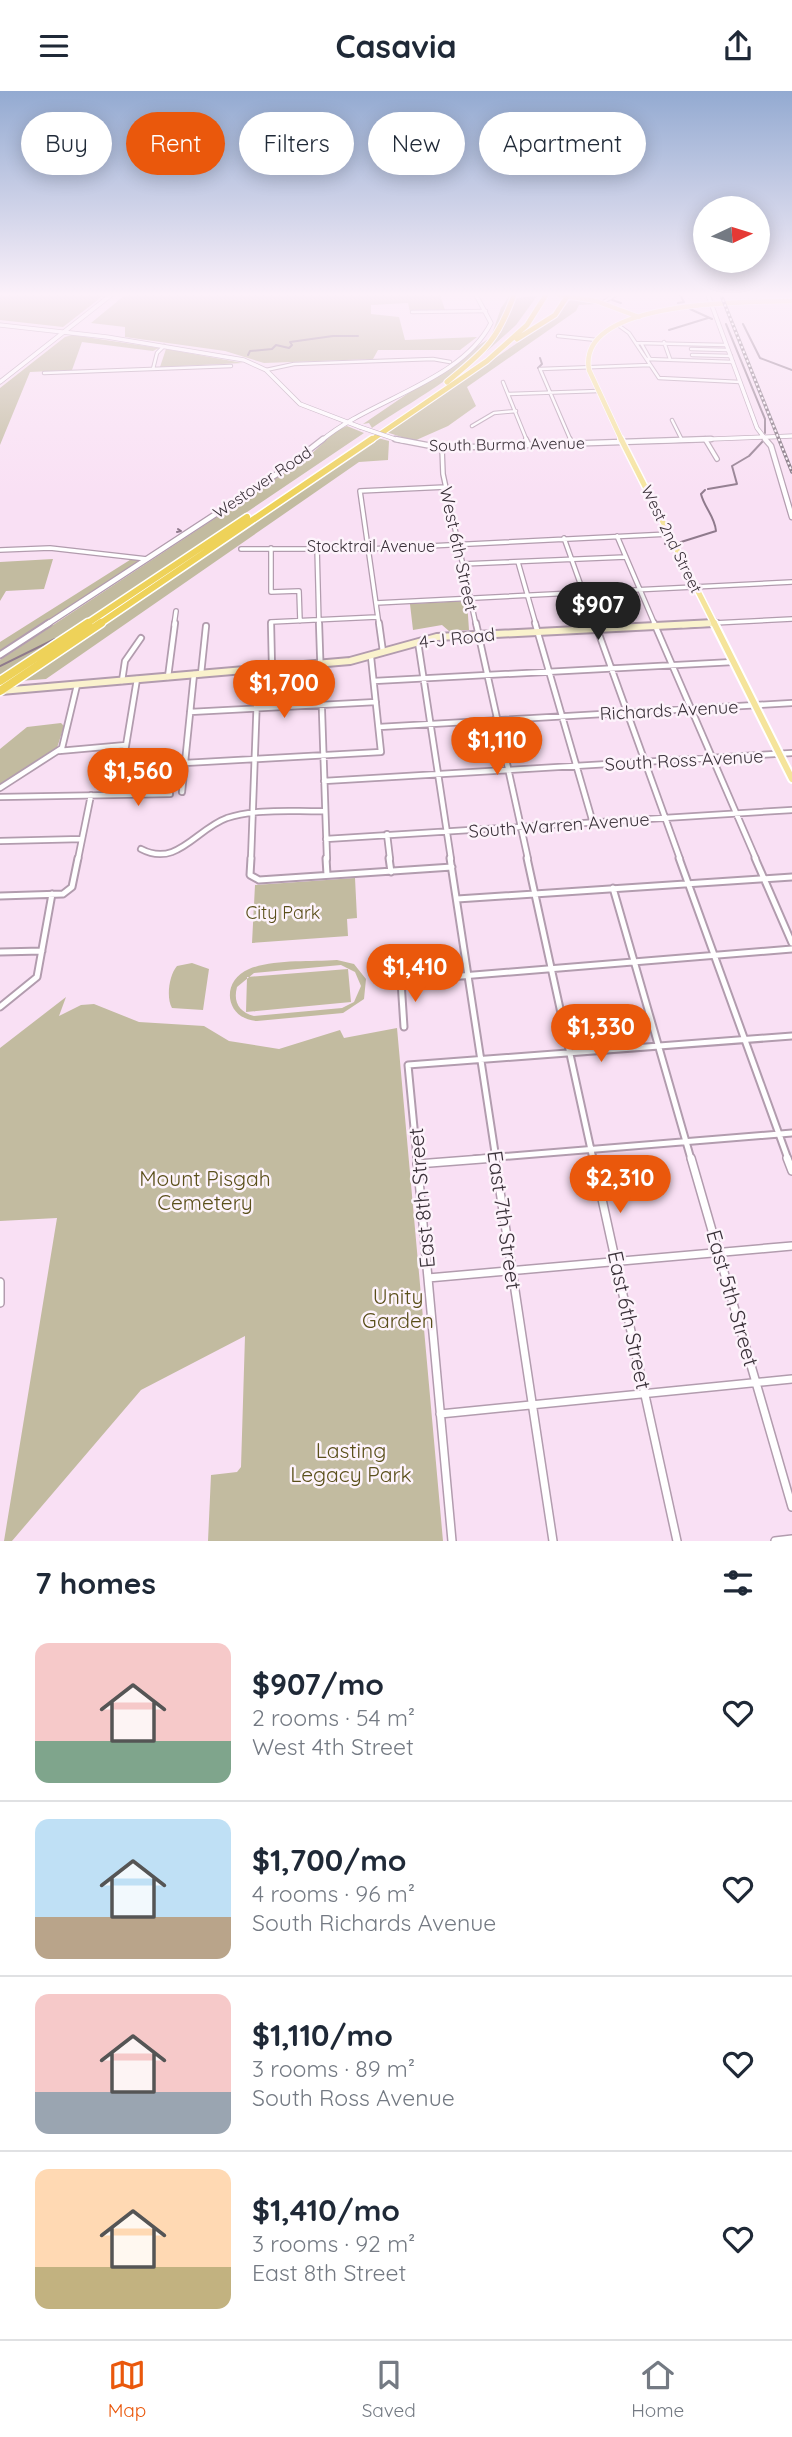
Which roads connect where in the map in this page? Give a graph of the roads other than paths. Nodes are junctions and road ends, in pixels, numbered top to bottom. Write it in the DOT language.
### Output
graph roads {
  1 [pos="733,362"];
  2 [pos="23,363"];
  3 [pos="155,363"];
  4 [pos="247,363"];
  5 [pos="315,363"];
  6 [pos="449,363"];
  7 [pos="470,363"];
  8 [pos="473,363"];
  9 [pos="485,363"];
  10 [pos="589,363"];
  11 [pos="650,365"];
  12 [pos="231,366"];
  13 [pos="589,367"];
  14 [pos="153,369"];
  15 [pos="266,370"];
  16 [pos="44,373"];
  17 [pos="0,381"];
  18 [pos="447,382"];
  19 [pos="503,382"];
  20 [pos="740,382"];
  21 [pos="598,391"];
  22 [pos="550,393"];
  23 [pos="509,394"];
  24 [pos="516,411"];
  25 [pos="672,421"];
  26 [pos="345,422"];
  27 [pos="472,426"];
  28 [pos="792,436"];
  29 [pos="764,437"];
  30 [pos="705,439"];
  31 [pos="682,440"];
  32 [pos="624,442"];
  33 [pos="572,444"];
  34 [pos="530,445"];
  35 [pos="442,448"];
  36 [pos="717,459"];
  37 [pos="446,487"];
  38 [pos="792,517"];
  39 [pos="669,534"];
  40 [pos="617,536"];
  41 [pos="564,538"];
  42 [pos="458,545"];
  43 [pos="317,547"];
  44 [pos="271,548"];
  45 [pos="0,549"];
  46 [pos="241,549"];
  47 [pos="368,549"];
  48 [pos="626,557"];
  49 [pos="147,559"];
  50 [pos="572,559"];
  51 [pos="518,562"];
  52 [pos="463,564"];
  53 [pos="792,582"];
  54 [pos="696,587"];
  55 [pos="640,590"];
  56 [pos="584,593"];
  57 [pos="527,596"];
  58 [pos="470,598"];
  59 [pos="376,603"];
  60 [pos="176,611"];
  61 [pos="377,617"];
  62 [pos="792,619"];
  63 [pos="319,620"];
  64 [pos="300,621"];
  65 [pos="714,623"];
  66 [pos="206,626"];
  67 [pos="656,626"];
  68 [pos="597,629"];
  69 [pos="538,632"];
  70 [pos="478,635"];
  71 [pos="141,638"];
  72 [pos="418,641"];
  73 [pos="383,653"];
  74 [pos="0,656"];
  75 [pos="371,657"];
  76 [pos="733,662"];
  77 [pos="321,663"];
  78 [pos="673,666"];
  79 [pos="272,668"];
  80 [pos="258,669"];
  81 [pos="611,669"];
  82 [pos="550,672"];
  83 [pos="197,674"];
  84 [pos="487,675"];
  85 [pos="167,677"];
  86 [pos="137,679"];
  87 [pos="424,679"];
  88 [pos="0,681"];
  89 [pos="122,681"];
  90 [pos="374,681"];
  91 [pos="77,685"];
  92 [pos="0,691"];
  93 [pos="376,702"];
  94 [pos="792,703"];
  95 [pos="322,705"];
  96 [pos="754,705"];
  97 [pos="256,709"];
  98 [pos="691,709"];
  99 [pos="191,712"];
  100 [pos="627,712"];
  101 [pos="562,716"];
  102 [pos="497,719"];
  103 [pos="431,724"];
  104 [pos="379,727"];
  105 [pos="126,745"];
  106 [pos="58,751"];
  107 [pos="792,753"];
  108 [pos="124,754"];
  109 [pos="779,754"];
  110 [pos="323,755"];
  111 [pos="713,758"];
  112 [pos="254,759"];
  113 [pos="645,762"];
  114 [pos="185,763"];
  115 [pos="577,766"];
  116 [pos="509,770"];
  117 [pos="439,774"];
  118 [pos="792,779"];
  119 [pos="324,781"];
  120 [pos="0,787"];
  121 [pos="182,792"];
  122 [pos="118,794"];
  123 [pos="170,794"];
  124 [pos="91,795"];
  125 [pos="0,797"];
  126 [pos="792,810"];
  127 [pos="325,811"];
  128 [pos="737,813"];
  129 [pos="252,815"];
  130 [pos="665,818"];
  131 [pos="593,823"];
  132 [pos="521,828"];
  133 [pos="447,832"];
  134 [pos="387,834"];
  135 [pos="82,839"];
  136 [pos="326,839"];
  137 [pos="0,841"];
  138 [pos="141,849"];
  139 [pos="452,867"];
  140 [pos="391,872"];
  141 [pos="327,876"];
  142 [pos="792,877"];
  143 [pos="764,879"];
  144 [pos="688,884"];
  145 [pos="613,888"];
  146 [pos="52,894"];
  147 [pos="536,894"];
  148 [pos="0,896"];
  149 [pos="457,899"];
  150 [pos="792,946"];
  151 [pos="41,951"];
  152 [pos="0,953"];
  153 [pos="715,955"];
  154 [pos="634,962"];
  155 [pos="552,969"];
  156 [pos="469,976"];
  157 [pos="0,1007"];
  158 [pos="404,1027"];
  159 [pos="792,1036"];
  160 [pos="745,1039"];
  161 [pos="658,1046"];
  162 [pos="570,1053"];
  163 [pos="481,1061"];
  164 [pos="792,1133"];
  165 [pos="779,1134"];
  166 [pos="685,1142"];
  167 [pos="591,1150"];
  168 [pos="496,1158"];
  169 [pos="417,1164"];
  170 [pos="792,1171"];
  171 [pos="792,1247"];
  172 [pos="719,1252"];
  173 [pos="617,1261"];
  174 [pos="513,1271"];
  175 [pos="428,1278"];
  176 [pos="0,1282"];
  177 [pos="0,1304"];
  178 [pos="792,1379"];
  179 [pos="757,1382"];
  180 [pos="646,1393"];
  181 [pos="533,1404"];
  182 [pos="440,1414"];
  183 [pos="792,1507"];
  184 [pos="792,1539"];
  185 [pos="452,1541"];
  186 [pos="553,1541"];
  187 [pos="677,1541"];
  188 [pos="775,1541"];
  1 -- 20 [label="street"];
  2 -- 17 [label="street"];
  3 -- 14 [label="street"];
  4 -- 15 [label="street, South Burma Avenue"];
  5 -- 15 [label="street"];
  6 -- 26 [label="street, Westover Road"];
  7 -- 18 [label="highway"];
  8 -- 18 [label="highway"];
  9 -- 92 [label="highway"];
  10 -- 13 [label="main road"];
  11 -- 13 [label="street"];
  11 -- 20 [label="street"];
  12 -- 14 [label="street"];
  13 -- 21 [label="main road, West 2nd Street"];
  13 -- 22 [label="street"];
  14 -- 16 [label="street"];
  15 -- 26 [label="street, South Burma Avenue"];
  18 -- 88 [label="highway"];
  19 -- 23 [label="street"];
  20 -- 29 [label="street"];
  21 -- 22 [label="street"];
  21 -- 32 [label="main road, West 2nd Street"];
  22 -- 23 [label="street"];
  22 -- 33 [label="street"];
  23 -- 24 [label="street"];
  24 -- 27 [label="street"];
  24 -- 34 [label="street"];
  25 -- 31 [label="street"];
  26 -- 35 [label="street, South Burma Avenue, bridge"];
  26 -- 49 [label="street, Westover Road"];
  28 -- 29 [label="street, South Burma Avenue"];
  29 -- 30 [label="street, South Burma Avenue"];
  29 -- 38 [label="street"];
  30 -- 31 [label="street, South Burma Avenue"];
  30 -- 36 [label="street"];
  31 -- 32 [label="street, South Burma Avenue"];
  32 -- 33 [label="street, South Burma Avenue"];
  32 -- 39 [label="main road, West 2nd Street"];
  33 -- 34 [label="street, South Burma Avenue"];
  34 -- 35 [label="street, South Burma Avenue"];
  35 -- 37 [label="street, West 6th Street"];
  37 -- 42 [label="street, West 6th Street"];
  37 -- 47 [label="street"];
  39 -- 40 [label="street, Stocktrail Avenue"];
  39 -- 54 [label="main road, West 2nd Street"];
  40 -- 41 [label="street, Stocktrail Avenue"];
  40 -- 48 [label="street"];
  41 -- 42 [label="street, Stocktrail Avenue"];
  41 -- 50 [label="street"];
  42 -- 47 [label="street, Stocktrail Avenue"];
  42 -- 52 [label="street, West 6th Street"];
  43 -- 44 [label="street, Stocktrail Avenue"];
  43 -- 47 [label="street, Stocktrail Avenue"];
  43 -- 63 [label="street"];
  44 -- 46 [label="street, Stocktrail Avenue"];
  44 -- 64 [label="street"];
  45 -- 49 [label="street"];
  47 -- 59 [label="street"];
  48 -- 50 [label="street"];
  48 -- 55 [label="street"];
  49 -- 74 [label="street, Westover Road"];
  50 -- 51 [label="street"];
  50 -- 56 [label="street"];
  51 -- 52 [label="street"];
  51 -- 57 [label="street"];
  52 -- 58 [label="street, West 6th Street"];
  53 -- 54 [label="street"];
  54 -- 55 [label="street"];
  54 -- 65 [label="main road, West 2nd Street"];
  55 -- 56 [label="street"];
  55 -- 67 [label="street"];
  56 -- 57 [label="street"];
  56 -- 68 [label="street"];
  57 -- 58 [label="street"];
  57 -- 69 [label="street"];
  58 -- 59 [label="street"];
  58 -- 70 [label="street, West 6th Street"];
  59 -- 61 [label="street"];
  60 -- 85 [label="street"];
  61 -- 63 [label="street"];
  61 -- 73 [label="street"];
  62 -- 65 [label="street, 4-J Road"];
  63 -- 64 [label="street"];
  63 -- 77 [label="street"];
  64 -- 79 [label="street"];
  65 -- 67 [label="main road, 4-J Road"];
  65 -- 76 [label="main road, West 2nd Street"];
  66 -- 83 [label="street"];
  67 -- 68 [label="main road, 4-J Road"];
  67 -- 78 [label="street"];
  68 -- 69 [label="main road, 4-J Road"];
  68 -- 81 [label="street"];
  69 -- 70 [label="main road, 4-J Road"];
  69 -- 82 [label="street"];
  70 -- 72 [label="main road, 4-J Road"];
  70 -- 84 [label="street, West 6th Street"];
  71 -- 89 [label="street"];
  72 -- 73 [label="main road, 4-J Road"];
  72 -- 87 [label="street, East 7th Street"];
  73 -- 75 [label="main road, 4-J Road"];
  75 -- 77 [label="main road, 4-J Road"];
  75 -- 90 [label="street"];
  76 -- 78 [label="street"];
  76 -- 96 [label="main road, West 2nd Street"];
  77 -- 79 [label="main road, 4-J Road"];
  77 -- 95 [label="street"];
  78 -- 81 [label="street"];
  78 -- 98 [label="street"];
  79 -- 80 [label="main road, 4-J Road"];
  80 -- 83 [label="main road, 4-J Road"];
  80 -- 97 [label="street"];
  81 -- 82 [label="street"];
  81 -- 100 [label="street"];
  82 -- 84 [label="street"];
  82 -- 101 [label="street"];
  83 -- 85 [label="main road, 4-J Road"];
  83 -- 99 [label="street"];
  84 -- 87 [label="street"];
  84 -- 102 [label="street, West 6th Street"];
  85 -- 86 [label="main road, 4-J Road"];
  86 -- 89 [label="main road, 4-J Road"];
  86 -- 105 [label="street"];
  87 -- 90 [label="street"];
  87 -- 103 [label="street, East 7th Street"];
  89 -- 91 [label="main road, 4-J Road"];
  90 -- 93 [label="street"];
  91 -- 92 [label="main road, 4-J Road"];
  91 -- 106 [label="street"];
  93 -- 95 [label="street"];
  93 -- 104 [label="street"];
  94 -- 96 [label="street, Richards Avenue"];
  95 -- 97 [label="street"];
  95 -- 110 [label="street"];
  96 -- 98 [label="street, Richards Avenue"];
  96 -- 109 [label="main road, West 2nd Street"];
  97 -- 99 [label="street"];
  97 -- 112 [label="street"];
  98 -- 100 [label="street, Richards Avenue"];
  98 -- 111 [label="street"];
  99 -- 114 [label="street"];
  100 -- 101 [label="street, Richards Avenue"];
  100 -- 113 [label="street"];
  101 -- 102 [label="street, Richards Avenue"];
  101 -- 115 [label="street"];
  102 -- 103 [label="street, Richards Avenue"];
  102 -- 116 [label="street, West 6th Street"];
  103 -- 104 [label="street, Richards Avenue"];
  103 -- 117 [label="street, East 7th Street"];
  104 -- 110 [label="street"];
  105 -- 106 [label="street"];
  105 -- 108 [label="street"];
  106 -- 120 [label="street"];
  107 -- 109 [label="street, South Ross Avenue"];
  108 -- 114 [label="street"];
  108 -- 122 [label="street"];
  109 -- 111 [label="street, South Ross Avenue"];
  109 -- 118 [label="main road, West 2nd Street"];
  110 -- 112 [label="street"];
  110 -- 119 [label="street"];
  111 -- 113 [label="street, South Ross Avenue"];
  111 -- 128 [label="street"];
  112 -- 114 [label="street"];
  112 -- 129 [label="street"];
  113 -- 115 [label="street, South Ross Avenue"];
  113 -- 130 [label="street"];
  114 -- 121 [label="street"];
  115 -- 116 [label="street, South Ross Avenue"];
  115 -- 131 [label="street"];
  116 -- 117 [label="street, South Ross Avenue"];
  116 -- 132 [label="street, West 6th Street"];
  117 -- 119 [label="street, South Ross Avenue"];
  117 -- 133 [label="street, East 7th Street"];
  119 -- 127 [label="street"];
  122 -- 123 [label="street"];
  122 -- 124 [label="street"];
  124 -- 125 [label="street"];
  124 -- 135 [label="street"];
  126 -- 128 [label="street, South Warren Avenue"];
  127 -- 129 [label="street"];
  127 -- 136 [label="street"];
  128 -- 130 [label="street, South Warren Avenue"];
  128 -- 143 [label="street"];
  129 -- 138 [label="street"];
  129 -- 141 [label="street"];
  130 -- 131 [label="street, South Warren Avenue"];
  130 -- 144 [label="street"];
  131 -- 132 [label="street, South Warren Avenue"];
  132 -- 133 [label="street, South Warren Avenue"];
  132 -- 147 [label="street, West 6th Street"];
  133 -- 134 [label="street, South Warren Avenue"];
  133 -- 139 [label="street, East 7th Street"];
  134 -- 136 [label="street, South Warren Avenue"];
  134 -- 140 [label="street"];
  135 -- 137 [label="street"];
  135 -- 146 [label="street"];
  136 -- 141 [label="street"];
  139 -- 140 [label="street"];
  139 -- 149 [label="street, East 7th Street"];
  140 -- 141 [label="street"];
  142 -- 143 [label="street"];
  143 -- 144 [label="street"];
  143 -- 150 [label="street"];
  144 -- 145 [label="street"];
  144 -- 153 [label="street"];
  145 -- 147 [label="street"];
  145 -- 154 [label="street, East 5th Street"];
  146 -- 148 [label="street"];
  146 -- 151 [label="street"];
  147 -- 149 [label="street"];
  147 -- 155 [label="street, East 6th Street"];
  149 -- 156 [label="street, East 7th Street"];
  150 -- 153 [label="street"];
  151 -- 152 [label="street"];
  151 -- 157 [label="street"];
  153 -- 154 [label="street"];
  153 -- 160 [label="street"];
  154 -- 155 [label="street"];
  154 -- 161 [label="street, East 5th Street"];
  155 -- 156 [label="street"];
  155 -- 162 [label="street, East 6th Street"];
  156 -- 158 [label="street"];
  156 -- 163 [label="street, East 7th Street"];
  159 -- 160 [label="street"];
  160 -- 161 [label="street"];
  160 -- 165 [label="street"];
  161 -- 162 [label="street"];
  161 -- 166 [label="street, East 5th Street"];
  162 -- 163 [label="street"];
  162 -- 167 [label="street, East 6th Street"];
  163 -- 168 [label="street, East 7th Street"];
  163 -- 169 [label="street, East 8th Street"];
  164 -- 165 [label="street"];
  165 -- 166 [label="street"];
  165 -- 170 [label="street"];
  166 -- 167 [label="street"];
  166 -- 172 [label="street, East 5th Street"];
  167 -- 168 [label="street"];
  167 -- 173 [label="street, East 6th Street"];
  168 -- 169 [label="street"];
  168 -- 174 [label="street, East 7th Street"];
  169 -- 175 [label="street, East 8th Street"];
  171 -- 172 [label="street"];
  172 -- 173 [label="street"];
  172 -- 179 [label="street, East 5th Street"];
  173 -- 174 [label="street"];
  173 -- 180 [label="street, East 6th Street"];
  174 -- 175 [label="street"];
  174 -- 181 [label="street, East 7th Street"];
  175 -- 182 [label="street, East 8th Street"];
  176 -- 177 [label="street"];
  178 -- 179 [label="street"];
  179 -- 180 [label="street"];
  179 -- 183 [label="street, East 5th Street"];
  180 -- 181 [label="street"];
  180 -- 187 [label="street, East 6th Street"];
  181 -- 182 [label="street"];
  181 -- 186 [label="street, East 7th Street"];
  182 -- 185 [label="street, East 8th Street"];
  184 -- 188 [label="street"];
}
